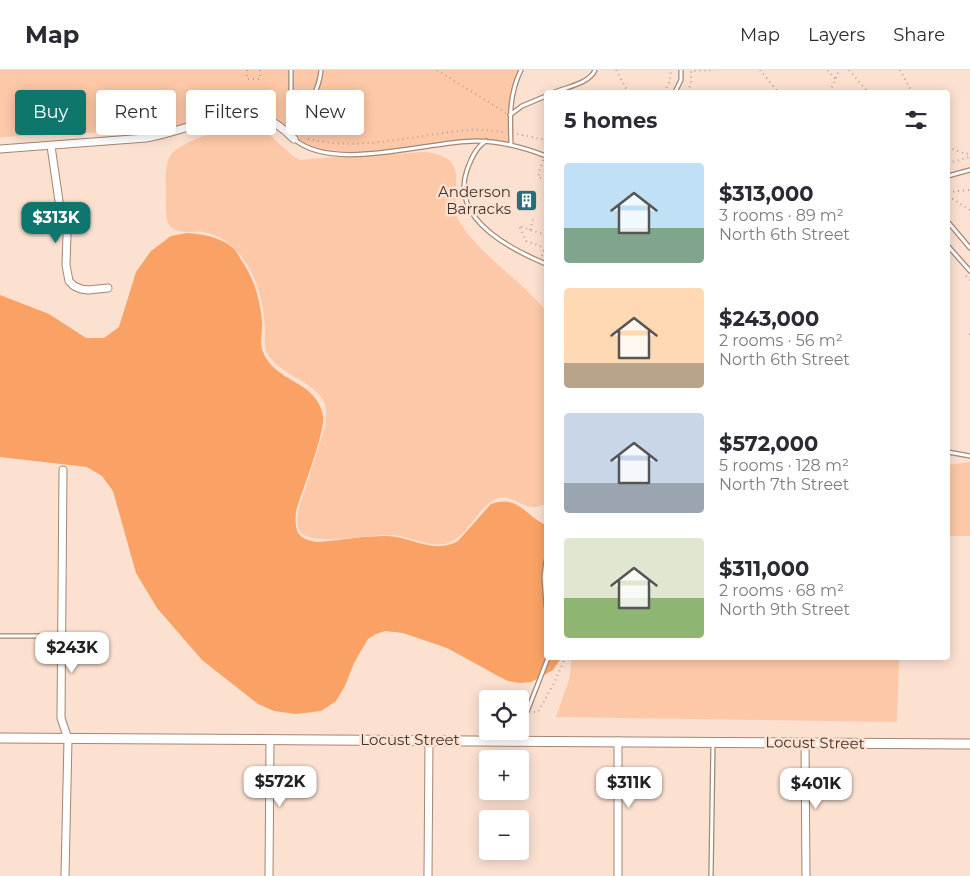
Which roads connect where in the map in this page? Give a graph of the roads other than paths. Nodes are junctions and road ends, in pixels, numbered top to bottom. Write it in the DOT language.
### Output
graph roads {
  1 [pos="291,70"];
  2 [pos="321,70"];
  3 [pos="521,70"];
  4 [pos="595,70"];
  5 [pos="681,70"];
  6 [pos="292,90"];
  7 [pos="316,90"];
  8 [pos="560,90"];
  9 [pos="676,90"];
  10 [pos="544,97"];
  11 [pos="510,115"];
  12 [pos="294,135"];
  13 [pos="294,139"];
  14 [pos="487,141"];
  15 [pos="511,144"];
  16 [pos="51,146"];
  17 [pos="0,149"];
  18 [pos="544,155"];
  19 [pos="970,170"];
  20 [pos="950,175"];
  21 [pos="950,224"];
  22 [pos="950,248"];
  23 [pos="970,248"];
  24 [pos="544,263"];
  25 [pos="970,271"];
  26 [pos="108,288"];
  27 [pos="950,452"];
  28 [pos="970,456"];
  29 [pos="63,470"];
  30 [pos="0,636"];
  31 [pos="62,636"];
  32 [pos="547,660"];
  33 [pos="0,738"];
  34 [pos="68,739"];
  35 [pos="270,740"];
  36 [pos="429,740"];
  37 [pos="519,741"];
  38 [pos="618,741"];
  39 [pos="713,742"];
  40 [pos="805,744"];
  41 [pos="970,744"];
  42 [pos="65,876"];
  43 [pos="269,876"];
  44 [pos="428,876"];
  45 [pos="618,876"];
  46 [pos="711,876"];
  47 [pos="806,876"];
  1 -- 6 [label="lane"];
  2 -- 7 [label="lane"];
  3 -- 11 [label="lane"];
  4 -- 8 [label="lane"];
  5 -- 9 [label="lane"];
  10 -- 11 [label="lane"];
  11 -- 15 [label="lane"];
  12 -- 13 [label="lane"];
  13 -- 14 [label="lane"];
  13 -- 16 [label="street"];
  14 -- 15 [label="lane"];
  14 -- 24 [label="lane"];
  15 -- 18 [label="lane"];
  16 -- 17 [label="street"];
  16 -- 26 [label="street"];
  19 -- 20 [label="lane"];
  21 -- 23 [label="lane"];
  22 -- 25 [label="lane"];
  27 -- 28 [label="lane"];
  29 -- 31 [label="street"];
  30 -- 31 [label="lane"];
  31 -- 34 [label="street"];
  32 -- 37 [label="lane"];
  33 -- 34 [label="street, Locust Street"];
  34 -- 35 [label="street, Locust Street"];
  34 -- 42 [label="street"];
  35 -- 36 [label="street, Locust Street"];
  35 -- 43 [label="street"];
  36 -- 37 [label="street, Locust Street"];
  36 -- 44 [label="street"];
  37 -- 38 [label="street, Locust Street"];
  38 -- 39 [label="street, Locust Street"];
  38 -- 45 [label="street"];
  39 -- 40 [label="street, Locust Street"];
  39 -- 46 [label="lane"];
  40 -- 41 [label="street, Locust Street"];
  40 -- 47 [label="street"];
}
